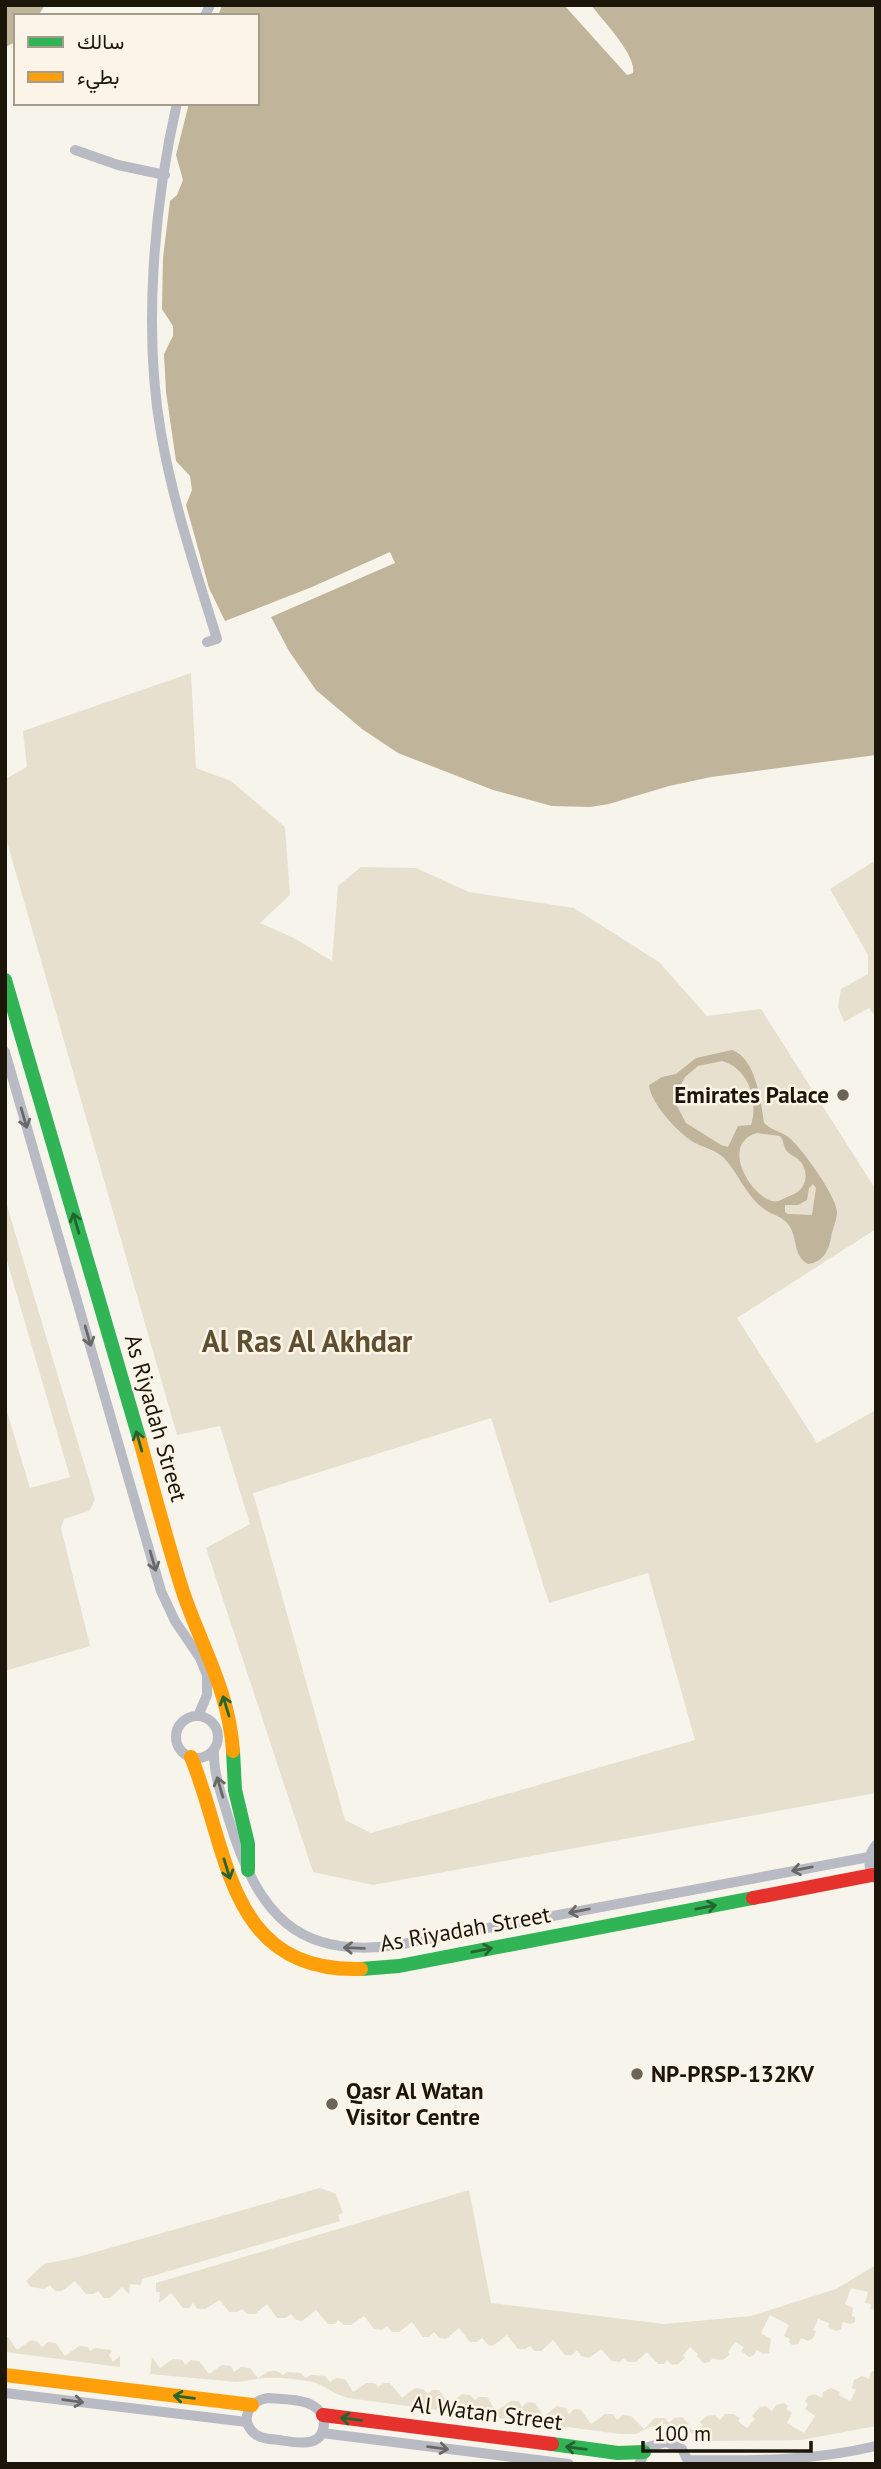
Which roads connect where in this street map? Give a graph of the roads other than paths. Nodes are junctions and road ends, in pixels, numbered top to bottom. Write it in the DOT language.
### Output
graph roads {
  1 [pos="177,105"];
  2 [pos="75,150"];
  3 [pos="165,175"];
  4 [pos="207,642"];
  5 [pos="5,980"];
  6 [pos="5,1052"];
  7 [pos="198,1716"];
  8 [pos="214,1750"];
  9 [pos="191,1757"];
  10 [pos="876,1845"];
  11 [pos="869,1857"];
  12 [pos="248,1870"];
  13 [pos="874,1877"];
  14 [pos="5,2375"];
  15 [pos="5,2393"];
  16 [pos="252,2405"];
  17 [pos="323,2415"];
  18 [pos="247,2423"];
  19 [pos="322,2433"];
  20 [pos="876,2446"];
  21 [pos="642,2458"];
  22 [pos="689,2462"];
  23 [pos="569,2464"];
  1 -- 3 [label="street"];
  2 -- 3 [label="street"];
  3 -- 4 [label="street"];
  12 -- 5 [label="street, As Riyadah Street, one-way"];
  6 -- 7 [label="street, As Riyadah Street, one-way"];
  7 -- 8 [label="street"];
  7 -- 9 [label="street"];
  8 -- 9 [label="street"];
  12 -- 8 [label="street, As Riyadah Street, one-way"];
  9 -- 13 [label="street, As Riyadah Street, one-way"];
  10 -- 11 [label="street"];
  11 -- 12 [label="street, As Riyadah Street, one-way"];
  11 -- 13 [label="street"];
  16 -- 14 [label="street, one-way"];
  15 -- 18 [label="street, one-way"];
  16 -- 17 [label="street"];
  16 -- 18 [label="street"];
  17 -- 19 [label="street"];
  21 -- 17 [label="street, Al Watan Street, one-way"];
  18 -- 19 [label="street"];
  19 -- 23 [label="street, Al Watan Street, one-way"];
  20 -- 22 [label="street"];
  21 -- 22 [label="street"];
}
